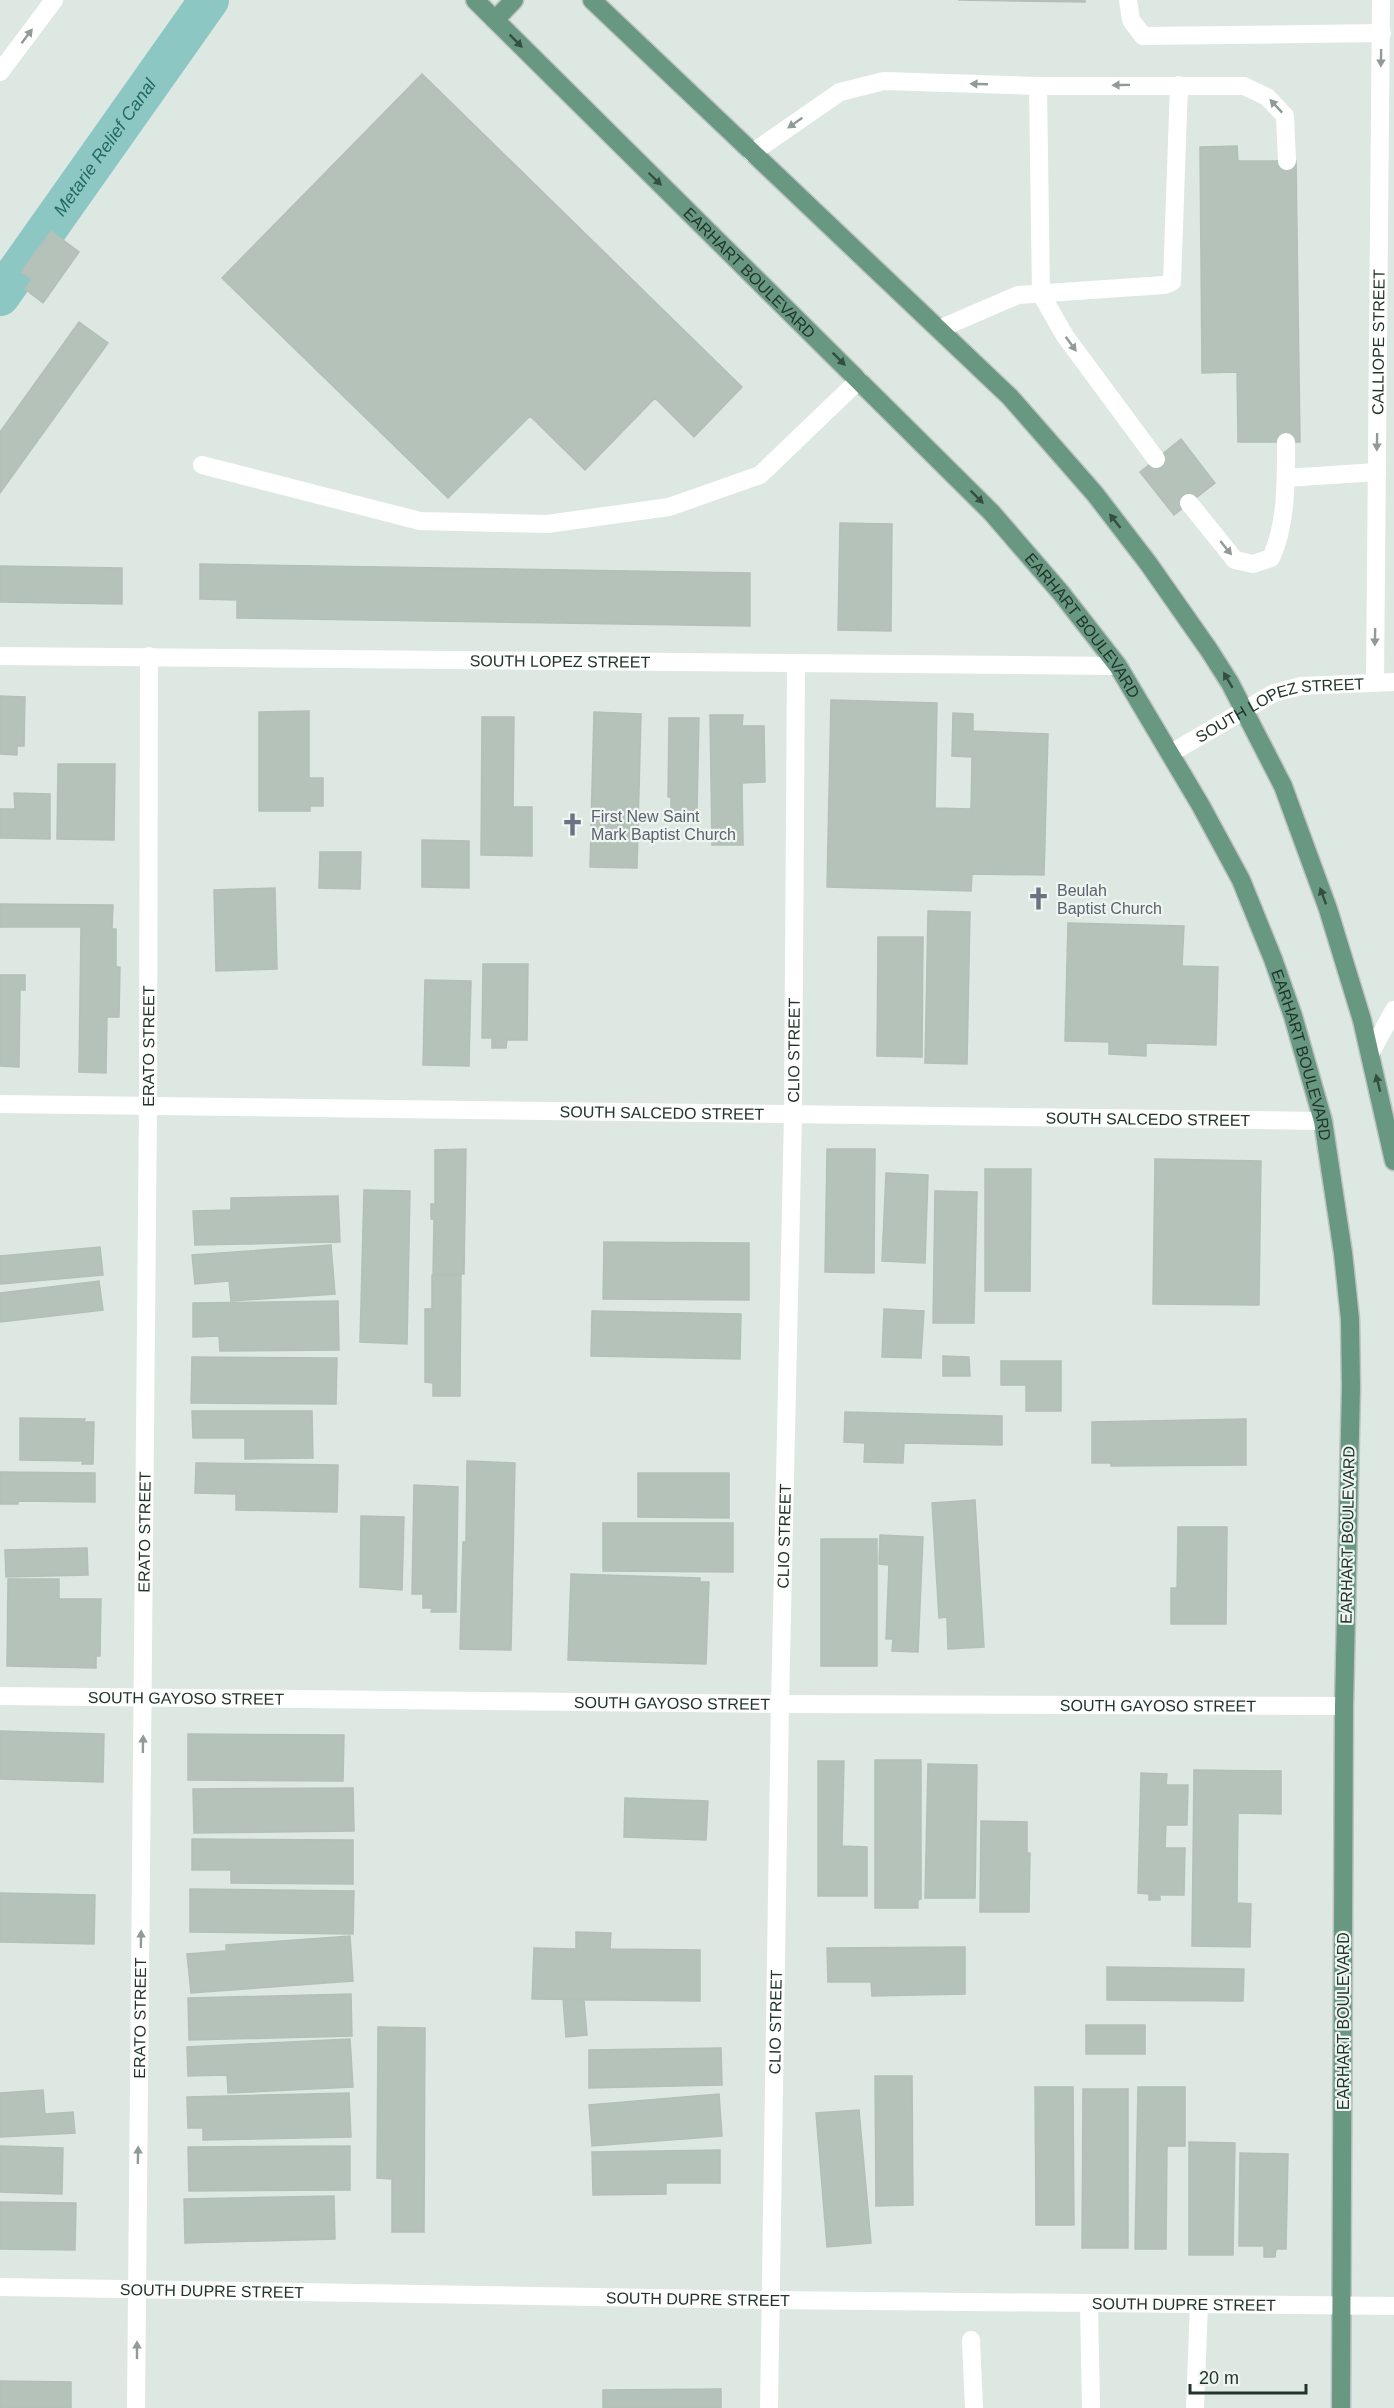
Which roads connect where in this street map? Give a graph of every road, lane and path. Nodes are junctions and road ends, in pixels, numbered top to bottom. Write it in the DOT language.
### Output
graph roads {
  1 [pos="54,0"];
  2 [pos="475,0"];
  3 [pos="514,0"];
  4 [pos="592,0"];
  5 [pos="1128,0"];
  6 [pos="1382,0"];
  7 [pos="495,20"];
  8 [pos="1382,33"];
  9 [pos="0,72"];
  10 [pos="1179,85"];
  11 [pos="1038,86"];
  12 [pos="752,153"];
  13 [pos="1287,161"];
  14 [pos="1041,294"];
  15 [pos="939,329"];
  16 [pos="859,380"];
  17 [pos="1286,442"];
  18 [pos="1156,459"];
  19 [pos="202,465"];
  20 [pos="1377,472"];
  21 [pos="1286,478"];
  22 [pos="1189,503"];
  23 [pos="0,656"];
  24 [pos="149,656"];
  25 [pos="796,664"];
  26 [pos="1118,666"];
  27 [pos="1375,682"];
  28 [pos="1394,682"];
  29 [pos="1244,712"];
  30 [pos="1171,753"];
  31 [pos="1394,1010"];
  32 [pos="1370,1054"];
  33 [pos="0,1104"];
  34 [pos="148,1106"];
  35 [pos="793,1115"];
  36 [pos="1323,1121"];
  37 [pos="1394,1161"];
  38 [pos="0,1696"];
  39 [pos="143,1699"];
  40 [pos="780,1704"];
  41 [pos="1344,1706"];
  42 [pos="0,2287"];
  43 [pos="137,2289"];
  44 [pos="770,2300"];
  45 [pos="1089,2303"];
  46 [pos="1199,2304"];
  47 [pos="1342,2304"];
  48 [pos="1394,2306"];
  49 [pos="971,2340"];
  50 [pos="136,2408"];
  51 [pos="769,2408"];
  52 [pos="974,2408"];
  53 [pos="1091,2408"];
  54 [pos="1196,2408"];
  55 [pos="1341,2408"];
  9 -- 1 [label="street, one-way"];
  2 -- 7 [label="main road, EARHART BOULEVARD"];
  3 -- 7 [label="main road"];
  4 -- 12 [label="main road"];
  5 -- 8 [label="street"];
  6 -- 8 [label="street, CALLIOPE STREET"];
  7 -- 16 [label="main road, EARHART BOULEVARD, one-way"];
  8 -- 20 [label="street, CALLIOPE STREET, one-way"];
  10 -- 11 [label="street, one-way"];
  13 -- 10 [label="street, one-way"];
  10 -- 14 [label="street"];
  11 -- 12 [label="street, one-way"];
  11 -- 14 [label="street"];
  12 -- 15 [label="main road"];
  14 -- 15 [label="street"];
  14 -- 18 [label="street, one-way"];
  29 -- 15 [label="main road, one-way"];
  16 -- 19 [label="street"];
  16 -- 26 [label="main road, EARHART BOULEVARD, one-way"];
  17 -- 21 [label="street"];
  20 -- 21 [label="street"];
  20 -- 27 [label="street, CALLIOPE STREET, one-way"];
  22 -- 21 [label="street, one-way"];
  23 -- 24 [label="street, SOUTH LOPEZ STREET"];
  24 -- 25 [label="street, SOUTH LOPEZ STREET"];
  24 -- 34 [label="street, ERATO STREET"];
  25 -- 26 [label="street, SOUTH LOPEZ STREET"];
  25 -- 35 [label="street, CLIO STREET"];
  26 -- 30 [label="main road, EARHART BOULEVARD"];
  27 -- 28 [label="street, SOUTH LOPEZ STREET"];
  27 -- 29 [label="street, SOUTH LOPEZ STREET"];
  29 -- 30 [label="street, SOUTH LOPEZ STREET"];
  32 -- 29 [label="main road, one-way"];
  30 -- 36 [label="main road, EARHART BOULEVARD"];
  31 -- 32 [label="street"];
  37 -- 32 [label="main road, one-way"];
  33 -- 34 [label="street, SOUTH SALCEDO STREET"];
  34 -- 35 [label="street, SOUTH SALCEDO STREET"];
  34 -- 39 [label="street, ERATO STREET"];
  35 -- 36 [label="street, SOUTH SALCEDO STREET"];
  35 -- 40 [label="street, CLIO STREET"];
  36 -- 41 [label="main road, EARHART BOULEVARD"];
  38 -- 39 [label="street, SOUTH GAYOSO STREET"];
  39 -- 40 [label="street, SOUTH GAYOSO STREET"];
  43 -- 39 [label="street, ERATO STREET, one-way"];
  40 -- 41 [label="street, SOUTH GAYOSO STREET"];
  40 -- 44 [label="street, CLIO STREET"];
  41 -- 47 [label="main road, EARHART BOULEVARD"];
  42 -- 43 [label="street, SOUTH DUPRE STREET"];
  43 -- 44 [label="street, SOUTH DUPRE STREET"];
  50 -- 43 [label="street, ERATO STREET, one-way"];
  44 -- 45 [label="street, SOUTH DUPRE STREET"];
  44 -- 51 [label="street, CLIO STREET"];
  45 -- 46 [label="street, SOUTH DUPRE STREET"];
  45 -- 53 [label="street"];
  46 -- 47 [label="street, SOUTH DUPRE STREET"];
  46 -- 54 [label="street"];
  47 -- 48 [label="street, SOUTH DUPRE STREET"];
  47 -- 55 [label="main road, EARHART BOULEVARD"];
  49 -- 52 [label="street"];
}
